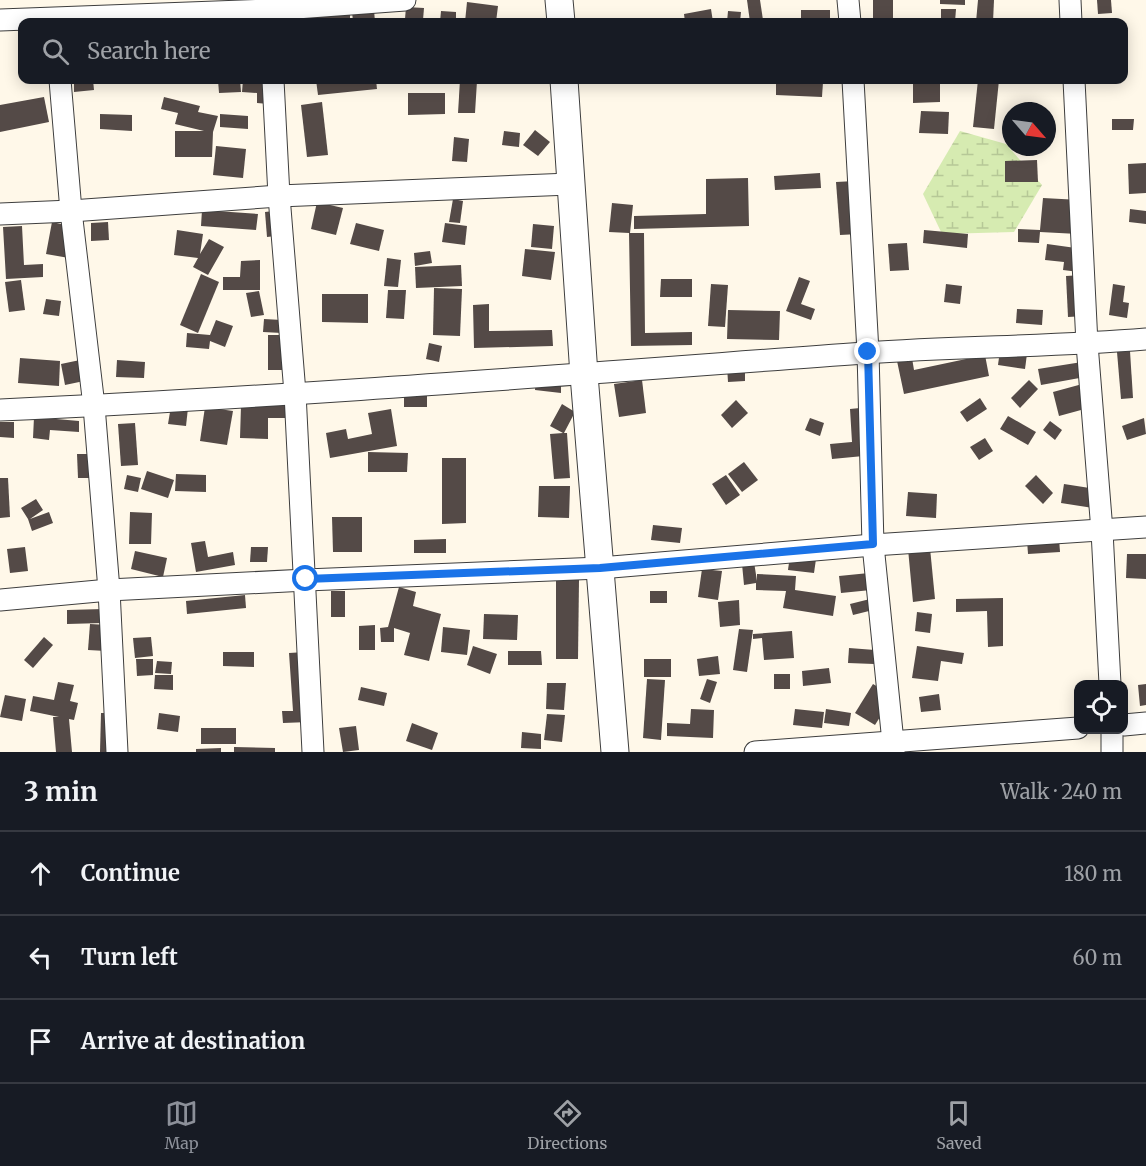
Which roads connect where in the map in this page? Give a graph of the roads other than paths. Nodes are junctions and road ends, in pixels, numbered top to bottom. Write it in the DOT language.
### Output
graph roads {
  1 [pos="405,0"];
  2 [pos="559,0"];
  3 [pos="848,0"];
  4 [pos="1070,0"];
  5 [pos="269,11"];
  6 [pos="55,14"];
  7 [pos="18,18"];
  8 [pos="18,18"];
  9 [pos="561,18"];
  10 [pos="850,18"];
  11 [pos="1071,18"];
  12 [pos="0,20"];
  13 [pos="60,84"];
  14 [pos="273,84"];
  15 [pos="564,84"];
  16 [pos="853,84"];
  17 [pos="1074,84"];
  18 [pos="570,184"];
  19 [pos="279,196"];
  20 [pos="72,211"];
  21 [pos="0,214"];
  22 [pos="1146,339"];
  23 [pos="1087,344"];
  24 [pos="868,352"];
  25 [pos="584,375"];
  26 [pos="295,393"];
  27 [pos="94,406"];
  28 [pos="0,410"];
  29 [pos="1146,527"];
  30 [pos="1102,531"];
  31 [pos="873,544"];
  32 [pos="600,568"];
  33 [pos="306,579"];
  34 [pos="109,590"];
  35 [pos="0,600"];
  36 [pos="1110,680"];
  37 [pos="1146,723"];
  38 [pos="1128,725"];
  39 [pos="1074,728"];
  40 [pos="1112,734"];
  41 [pos="893,747"];
  42 [pos="117,752"];
  43 [pos="313,752"];
  44 [pos="615,752"];
  45 [pos="755,752"];
  46 [pos="1113,752"];
  1 -- 5 [label="street"];
  2 -- 9 [label="street"];
  3 -- 10 [label="street"];
  4 -- 11 [label="street"];
  5 -- 6 [label="street"];
  6 -- 8 [label="street"];
  7 -- 12 [label="street"];
  13 -- 20 [label="street"];
  14 -- 19 [label="street"];
  15 -- 18 [label="street"];
  16 -- 24 [label="street"];
  17 -- 23 [label="street"];
  18 -- 19 [label="street"];
  18 -- 25 [label="street"];
  19 -- 20 [label="street"];
  19 -- 26 [label="street"];
  20 -- 21 [label="street"];
  20 -- 27 [label="street"];
  22 -- 23 [label="street"];
  23 -- 24 [label="street"];
  23 -- 30 [label="street"];
  24 -- 25 [label="street"];
  24 -- 31 [label="street"];
  25 -- 26 [label="street"];
  25 -- 32 [label="street"];
  26 -- 27 [label="street"];
  26 -- 33 [label="street"];
  27 -- 28 [label="street"];
  27 -- 34 [label="street"];
  29 -- 30 [label="street"];
  30 -- 31 [label="street"];
  30 -- 36 [label="street"];
  31 -- 32 [label="street"];
  31 -- 41 [label="street"];
  32 -- 33 [label="street"];
  32 -- 44 [label="street"];
  33 -- 34 [label="street"];
  33 -- 43 [label="street"];
  34 -- 35 [label="street"];
  34 -- 42 [label="street"];
  37 -- 38 [label="street"];
  39 -- 41 [label="street"];
  40 -- 46 [label="street"];
  41 -- 45 [label="street"];
}
